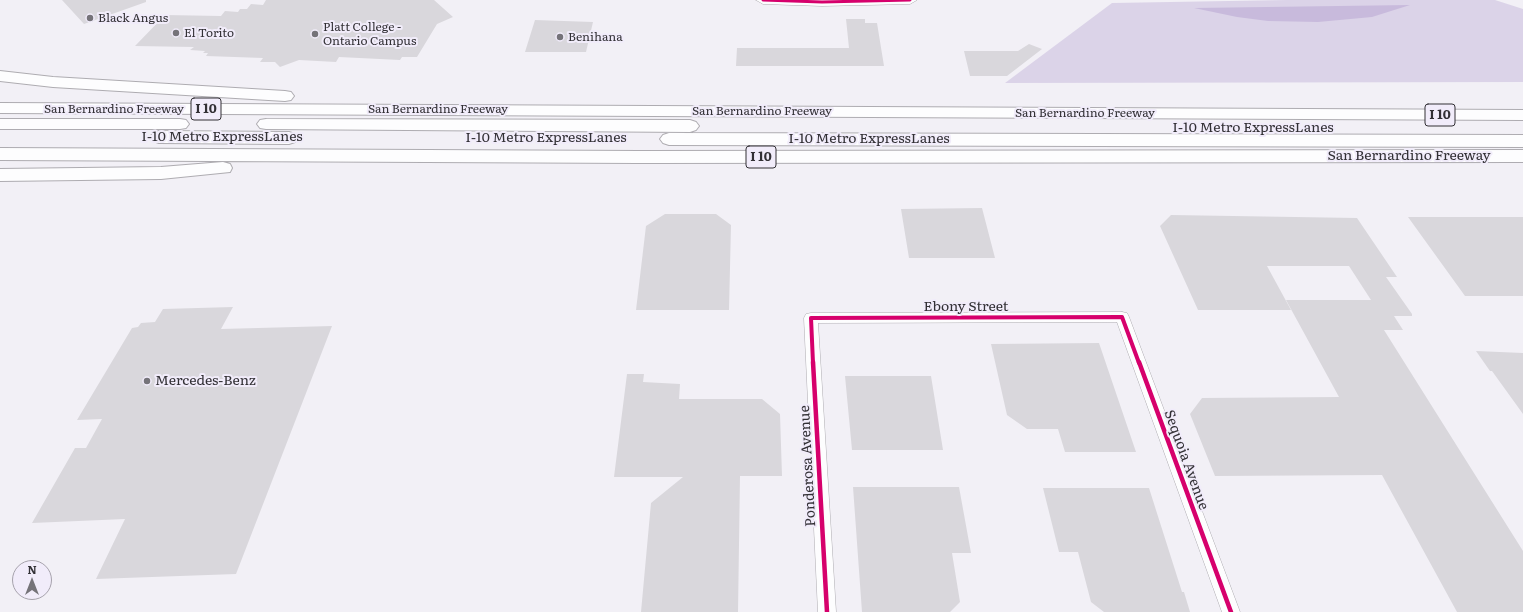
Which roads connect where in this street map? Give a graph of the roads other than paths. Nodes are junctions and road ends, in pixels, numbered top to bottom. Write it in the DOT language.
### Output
graph roads {
  1 [pos="763,0"];
  2 [pos="910,0"];
  3 [pos="0,76"];
  4 [pos="0,108"];
  5 [pos="220,109"];
  6 [pos="412,109"];
  7 [pos="1523,115"];
  8 [pos="0,124"];
  9 [pos="428,125"];
  10 [pos="1523,129"];
  11 [pos="0,136"];
  12 [pos="1523,141"];
  13 [pos="0,154"];
  14 [pos="360,155"];
  15 [pos="1523,156"];
  16 [pos="0,175"];
  17 [pos="1122,316"];
  18 [pos="811,318"];
  19 [pos="827,612"];
  20 [pos="1231,612"];
  1 -- 2 [label="main road"];
  3 -- 6 [label="highway"];
  4 -- 5 [label="highway, San Bernardino Freeway / I 10"];
  5 -- 6 [label="highway, San Bernardino Freeway / I 10"];
  5 -- 9 [label="highway"];
  6 -- 7 [label="highway, San Bernardino Freeway / I 10"];
  8 -- 9 [label="highway, I-10 Metro ExpressLanes"];
  9 -- 10 [label="highway, I-10 Metro ExpressLanes"];
  11 -- 12 [label="highway, I-10 Metro ExpressLanes"];
  13 -- 14 [label="highway, San Bernardino Freeway / I 10"];
  14 -- 15 [label="highway, San Bernardino Freeway / I 10"];
  14 -- 16 [label="highway"];
  17 -- 18 [label="street, Ebony Street"];
  17 -- 20 [label="street, Sequoia Avenue"];
  18 -- 19 [label="street, Ponderosa Avenue"];
}
